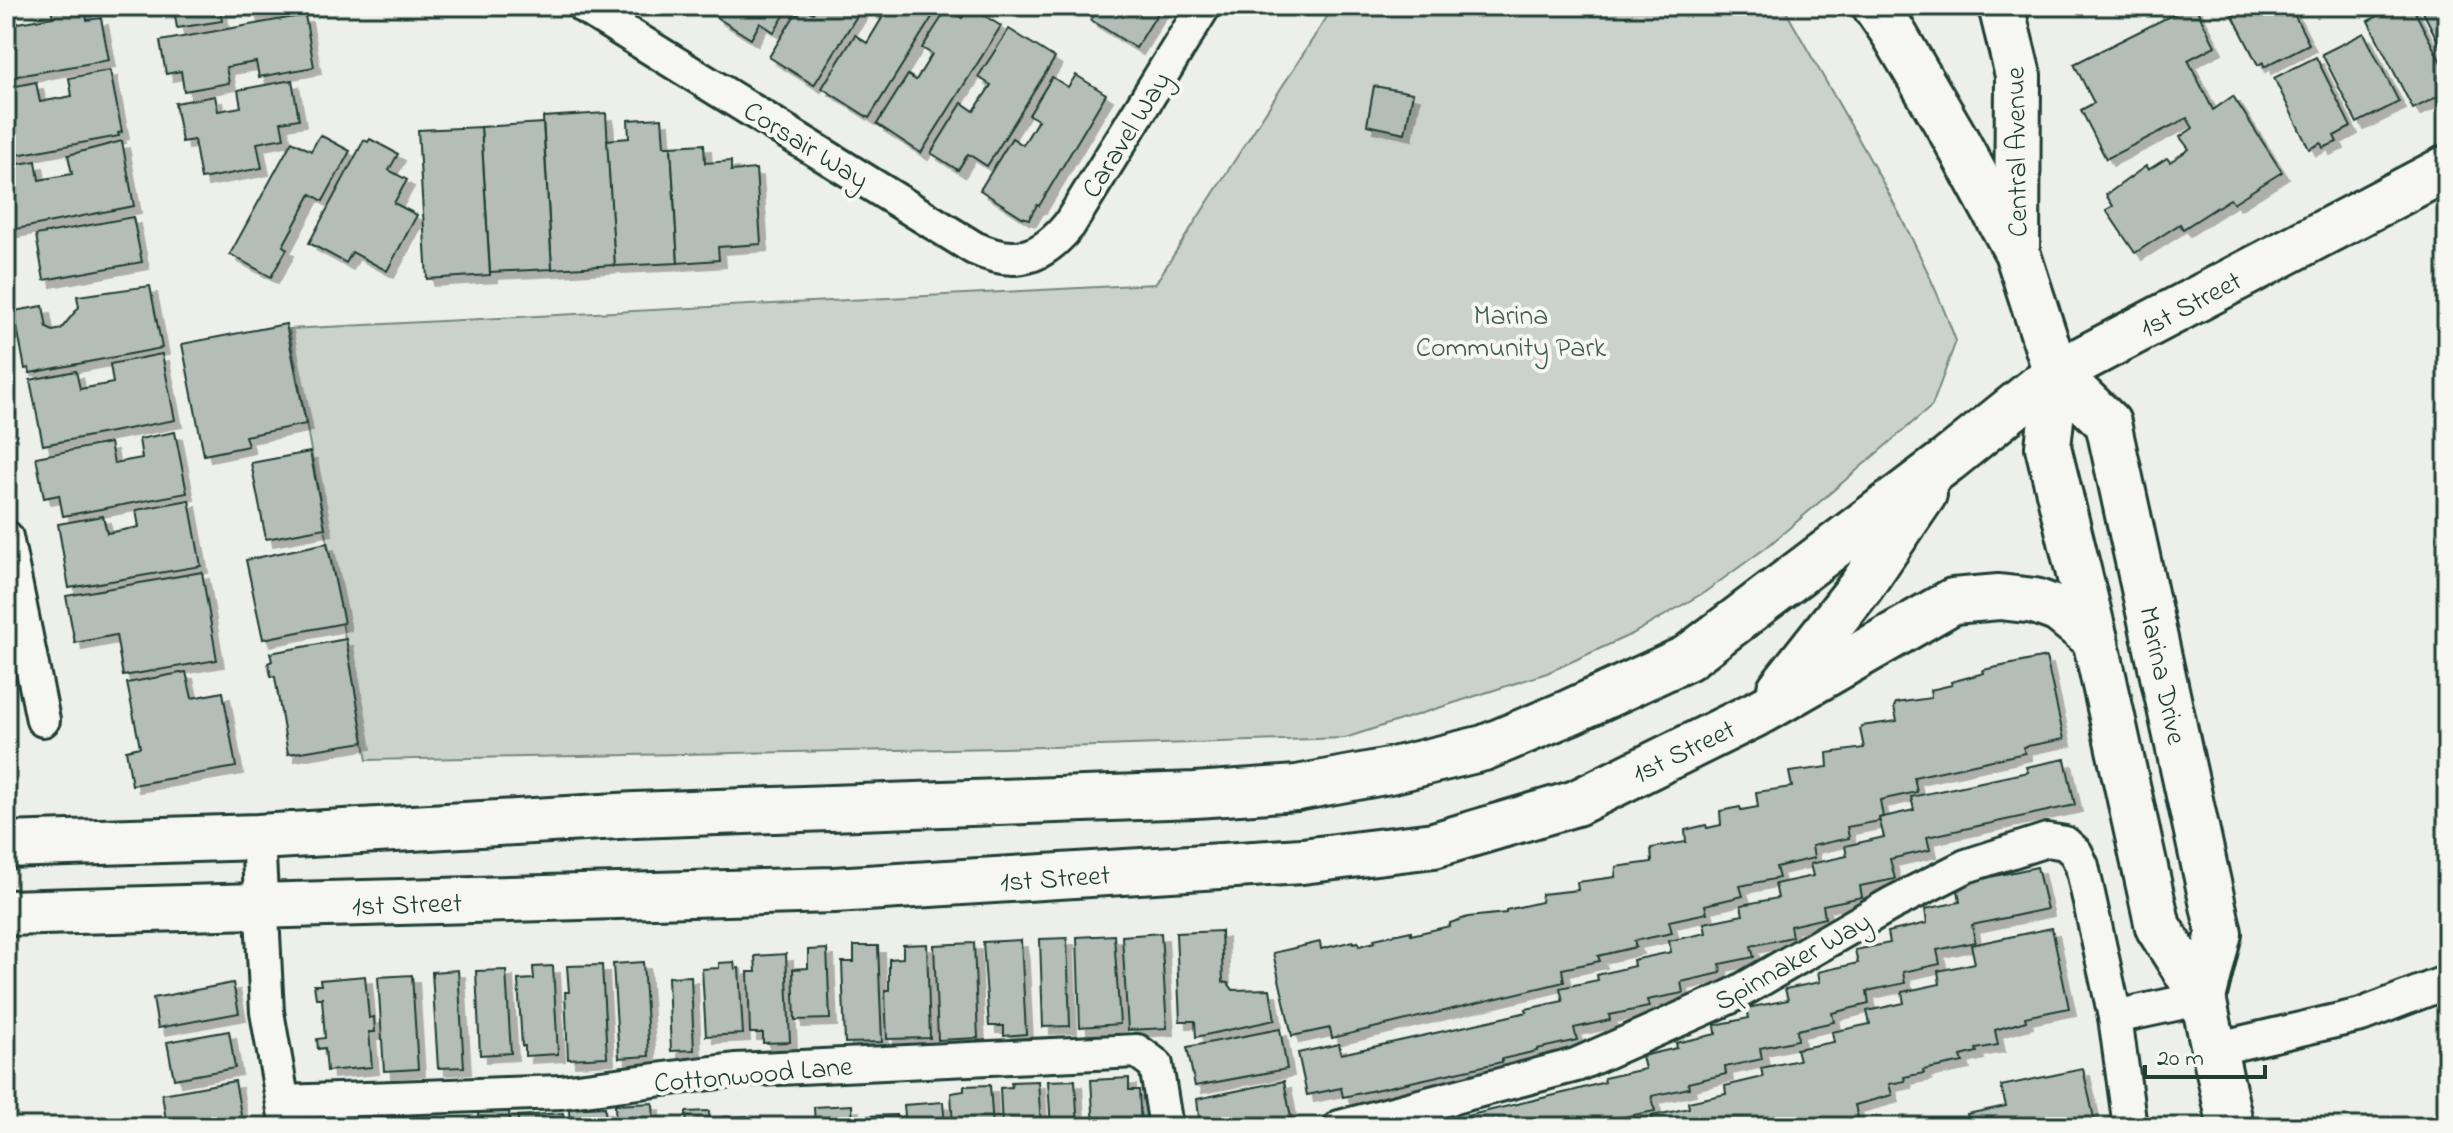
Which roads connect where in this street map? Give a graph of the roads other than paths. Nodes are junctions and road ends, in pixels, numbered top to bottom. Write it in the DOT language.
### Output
graph roads {
  1 [pos="583,6"];
  2 [pos="1204,6"];
  3 [pos="1875,6"];
  4 [pos="2001,6"];
  5 [pos="2447,168"];
  6 [pos="2017,252"];
  7 [pos="1037,254"];
  8 [pos="2056,373"];
  9 [pos="1948,460"];
  10 [pos="6,537"];
  11 [pos="2095,639"];
  12 [pos="1764,710"];
  13 [pos="43,720"];
  14 [pos="258,837"];
  15 [pos="6,845"];
  16 [pos="261,907"];
  17 [pos="6,913"];
  18 [pos="2447,982"];
  19 [pos="2203,998"];
  20 [pos="2115,1017"];
  21 [pos="2214,1049"];
  22 [pos="285,1114"];
  23 [pos="1166,1127"];
  24 [pos="1340,1127"];
  25 [pos="2130,1127"];
  26 [pos="2231,1127"];
  1 -- 7 [label="street, Corsair Way"];
  2 -- 7 [label="street, Caravel Way"];
  3 -- 6 [label="main road, Marina Drive"];
  4 -- 6 [label="main road, Central Avenue"];
  5 -- 8 [label="main road, 1st Street"];
  6 -- 8 [label="main road, Marina Drive"];
  8 -- 9 [label="main road, 1st Street"];
  8 -- 11 [label="main road, Marina Drive"];
  8 -- 19 [label="main road, Marina Drive"];
  9 -- 12 [label="main road, 1st Street"];
  9 -- 14 [label="main road, 1st Street"];
  10 -- 13 [label="street"];
  11 -- 12 [label="main road"];
  11 -- 19 [label="main road, Marina Drive"];
  12 -- 16 [label="main road, 1st Street"];
  14 -- 15 [label="main road, 1st Street"];
  14 -- 16 [label="street"];
  16 -- 17 [label="main road, 1st Street"];
  16 -- 22 [label="street"];
  18 -- 21 [label="street"];
  19 -- 20 [label="street"];
  19 -- 21 [label="main road, Marina Drive"];
  20 -- 24 [label="street, Spinnaker Way"];
  20 -- 25 [label="street, Spinnaker Way"];
  21 -- 26 [label="main road, Marina Drive"];
  22 -- 23 [label="street, Cottonwood Lane"];
}
